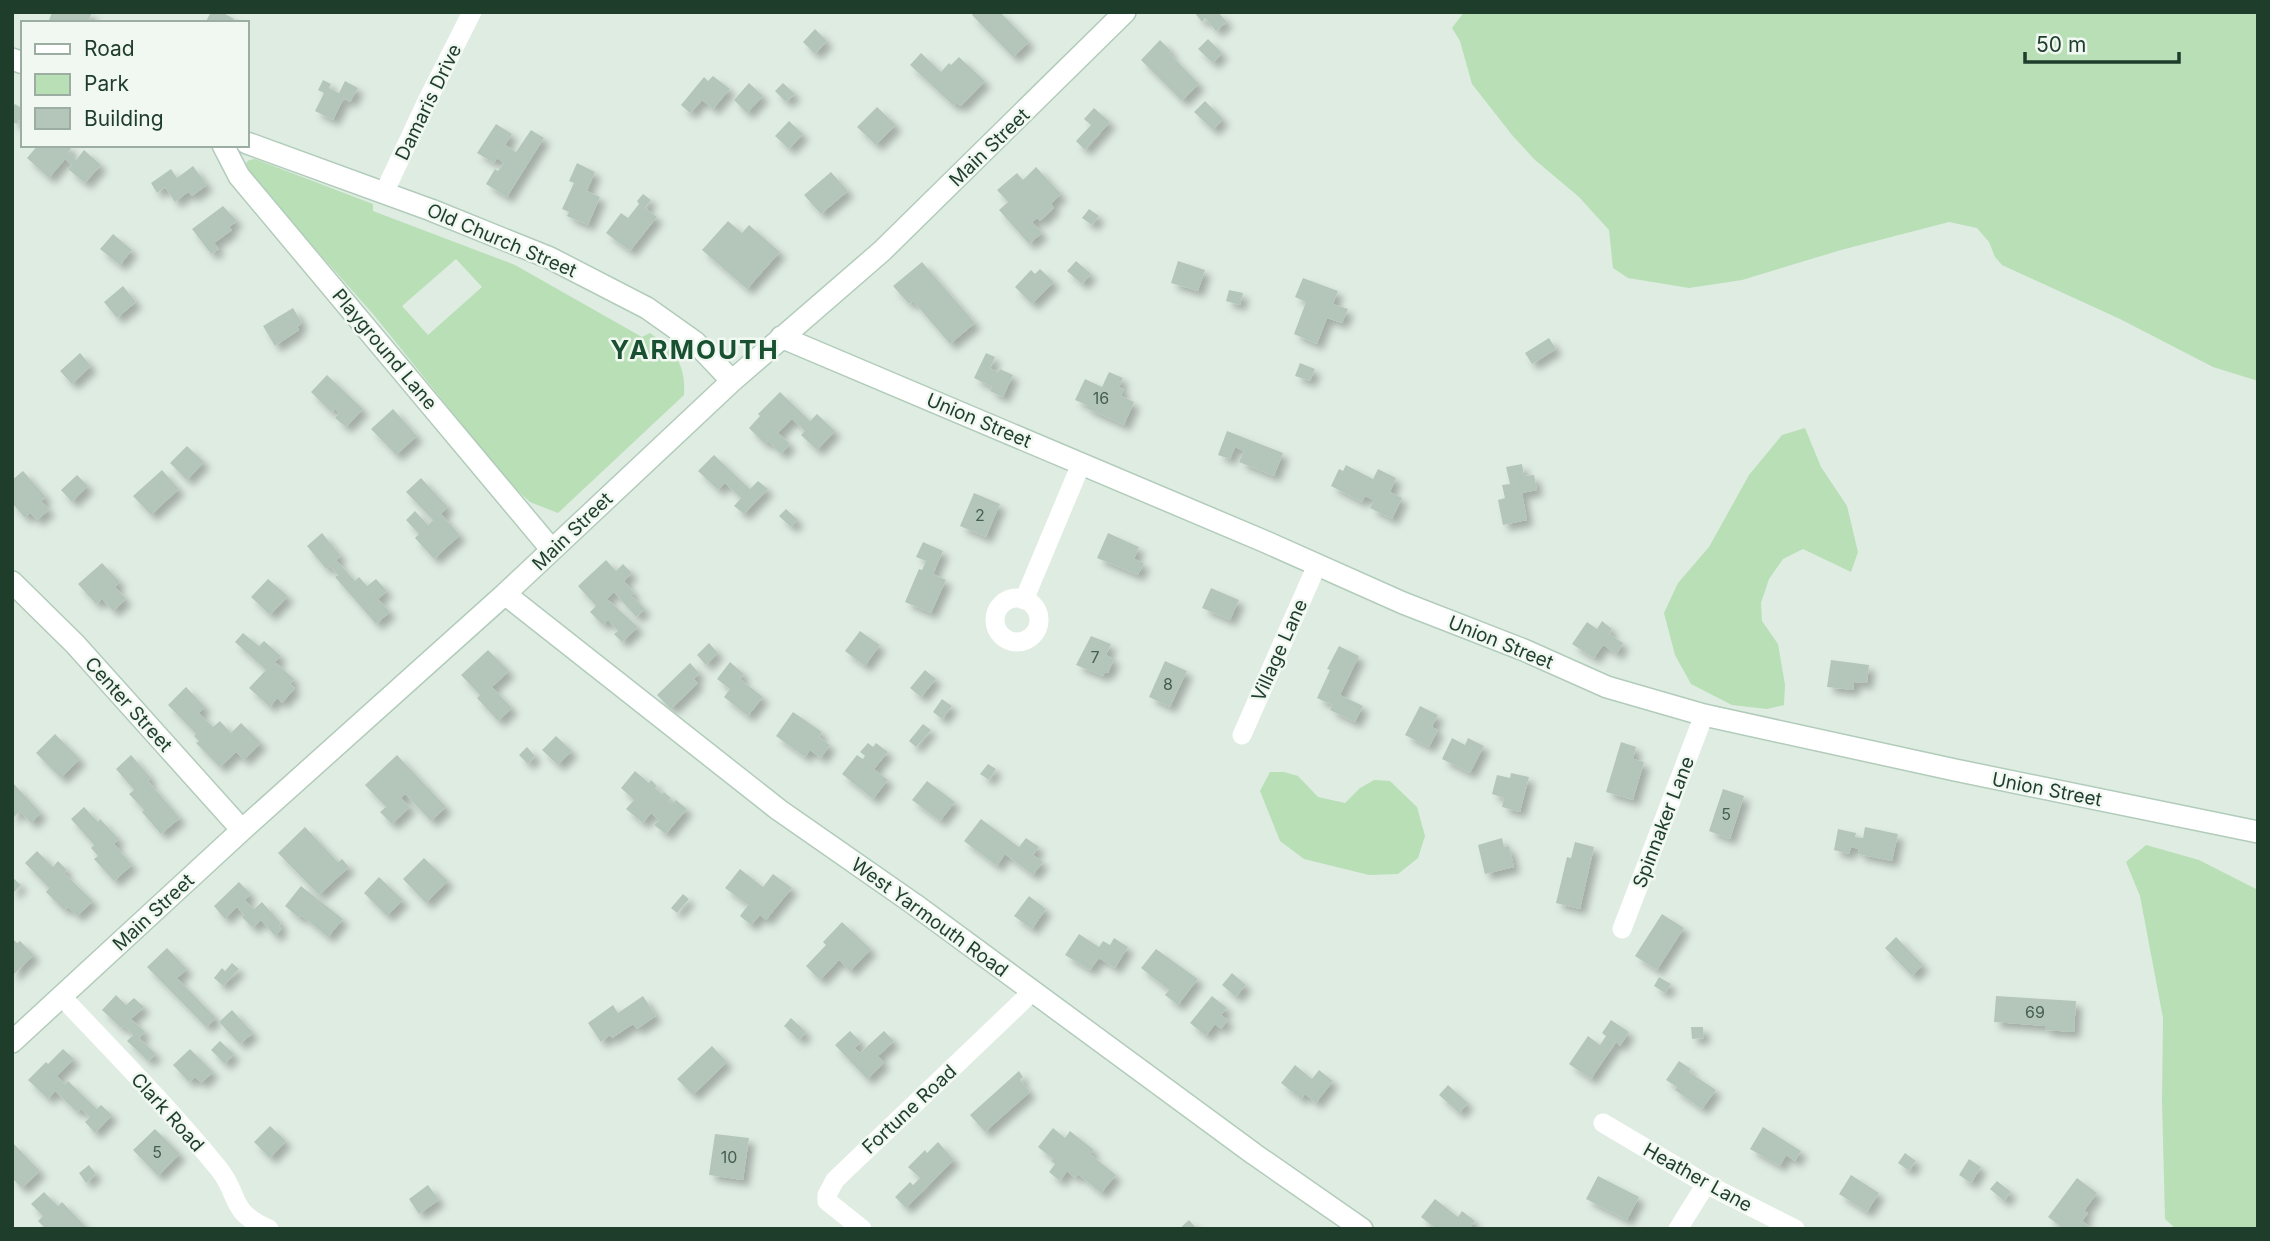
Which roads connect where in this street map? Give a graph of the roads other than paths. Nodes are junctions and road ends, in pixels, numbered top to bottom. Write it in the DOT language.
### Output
graph roads {
  1 [pos="472,12"];
  2 [pos="1125,12"];
  3 [pos="248,144"];
  4 [pos="224,147"];
  5 [pos="384,193"];
  6 [pos="781,337"];
  7 [pos="732,381"];
  8 [pos="1082,464"];
  9 [pos="552,550"];
  10 [pos="1317,565"];
  11 [pos="12,582"];
  12 [pos="505,594"];
  13 [pos="1024,600"];
  14 [pos="1704,715"];
  15 [pos="1242,735"];
  16 [pos="242,830"];
  17 [pos="2258,832"];
  18 [pos="1622,929"];
  19 [pos="1032,991"];
  20 [pos="62,997"];
  21 [pos="12,1042"];
  22 [pos="1603,1123"];
  23 [pos="1706,1184"];
  24 [pos="269,1229"];
  25 [pos="862,1229"];
  26 [pos="1362,1229"];
  27 [pos="1678,1229"];
  28 [pos="1795,1229"];
  1 -- 5 [label="street, Damaris Drive"];
  2 -- 6 [label="main road, Main Street"];
  3 -- 5 [label="main road, Old Church Street"];
  4 -- 9 [label="main road, Playground Lane"];
  5 -- 7 [label="main road, Old Church Street"];
  6 -- 7 [label="main road, Main Street"];
  6 -- 8 [label="main road, Union Street"];
  7 -- 9 [label="main road, Main Street"];
  8 -- 10 [label="main road, Union Street"];
  8 -- 13 [label="street"];
  9 -- 12 [label="main road, Main Street"];
  10 -- 14 [label="main road, Union Street"];
  10 -- 15 [label="street, Village Lane"];
  11 -- 16 [label="main road, Center Street"];
  12 -- 16 [label="main road, Main Street"];
  12 -- 19 [label="main road, West Yarmouth Road"];
  14 -- 17 [label="main road, Union Street"];
  14 -- 18 [label="street, Spinnaker Lane"];
  16 -- 20 [label="main road, Main Street"];
  19 -- 25 [label="street, Fortune Road"];
  19 -- 26 [label="main road, West Yarmouth Road"];
  20 -- 21 [label="main road, Main Street"];
  20 -- 24 [label="street, Clark Road"];
  22 -- 23 [label="street, Heather Lane"];
  23 -- 27 [label="street"];
  23 -- 28 [label="street, Heather Lane"];
}
